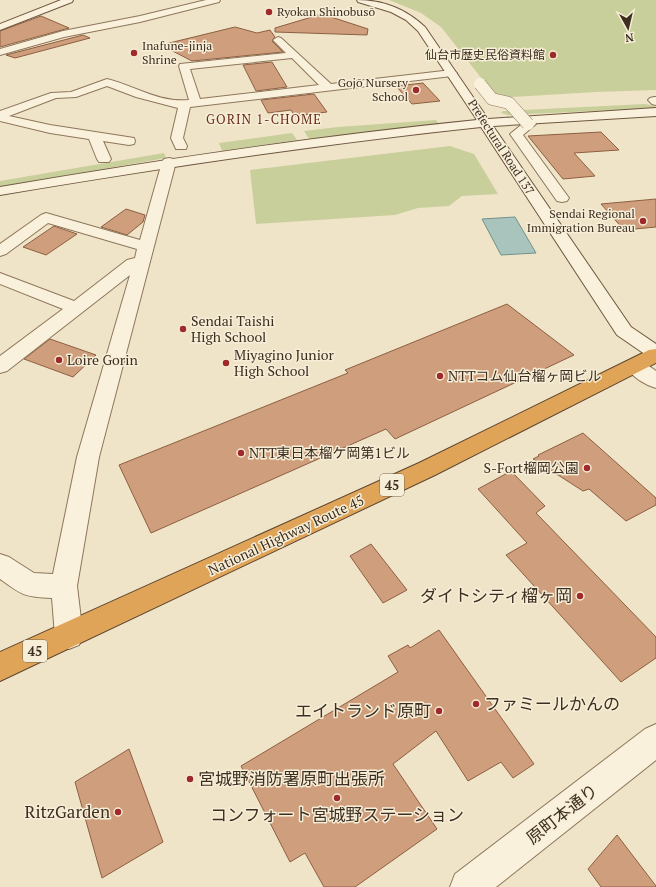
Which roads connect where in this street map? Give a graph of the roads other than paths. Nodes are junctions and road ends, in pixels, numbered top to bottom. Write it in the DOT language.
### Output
graph roads {
  1 [pos="69,0"];
  2 [pos="216,0"];
  3 [pos="361,0"];
  4 [pos="0,27"];
  5 [pos="278,40"];
  6 [pos="0,52"];
  7 [pos="295,55"];
  8 [pos="452,74"];
  9 [pos="480,84"];
  10 [pos="328,87"];
  11 [pos="190,103"];
  12 [pos="585,104"];
  13 [pos="655,104"];
  14 [pos="525,107"];
  15 [pos="478,111"];
  16 [pos="462,112"];
  17 [pos="0,116"];
  18 [pos="485,123"];
  19 [pos="94,136"];
  20 [pos="129,141"];
  21 [pos="195,143"];
  22 [pos="181,146"];
  23 [pos="167,155"];
  24 [pos="120,156"];
  25 [pos="104,159"];
  26 [pos="89,162"];
  27 [pos="0,191"];
  28 [pos="562,198"];
  29 [pos="0,251"];
  30 [pos="145,254"];
  31 [pos="0,278"];
  32 [pos="77,308"];
  33 [pos="651,364"];
  34 [pos="0,366"];
  35 [pos="0,565"];
  36 [pos="64,586"];
  37 [pos="70,636"];
  38 [pos="0,667"];
  39 [pos="656,740"];
  40 [pos="468,887"];
  1 -- 4 [label="street"];
  2 -- 6 [label="street"];
  3 -- 8 [label="street, Prefectural Road 137"];
  5 -- 7 [label="street"];
  7 -- 10 [label="street"];
  7 -- 11 [label="street"];
  8 -- 10 [label="street"];
  8 -- 15 [label="street, Prefectural Road 137"];
  9 -- 28 [label="street, bridge"];
  10 -- 11 [label="street"];
  11 -- 17 [label="street"];
  11 -- 22 [label="street"];
  12 -- 13 [label="street"];
  13 -- 18 [label="street"];
  14 -- 15 [label="street"];
  15 -- 16 [label="street"];
  15 -- 18 [label="street, Prefectural Road 137"];
  17 -- 19 [label="street"];
  18 -- 23 [label="street"];
  18 -- 33 [label="street, Prefectural Road 137"];
  19 -- 20 [label="street"];
  19 -- 25 [label="street"];
  21 -- 22 [label="street"];
  22 -- 23 [label="street"];
  23 -- 27 [label="street"];
  23 -- 30 [label="street"];
  24 -- 25 [label="street"];
  25 -- 26 [label="street"];
  29 -- 30 [label="street"];
  30 -- 32 [label="street"];
  30 -- 36 [label="street"];
  31 -- 32 [label="street"];
  32 -- 34 [label="street"];
  33 -- 37 [label="highway, National Highway Route 45 / 45"];
  35 -- 36 [label="street"];
  36 -- 37 [label="street"];
  37 -- 38 [label="highway, National Highway Route 45 / 45"];
  39 -- 40 [label="street, 原町本通り"];
}
